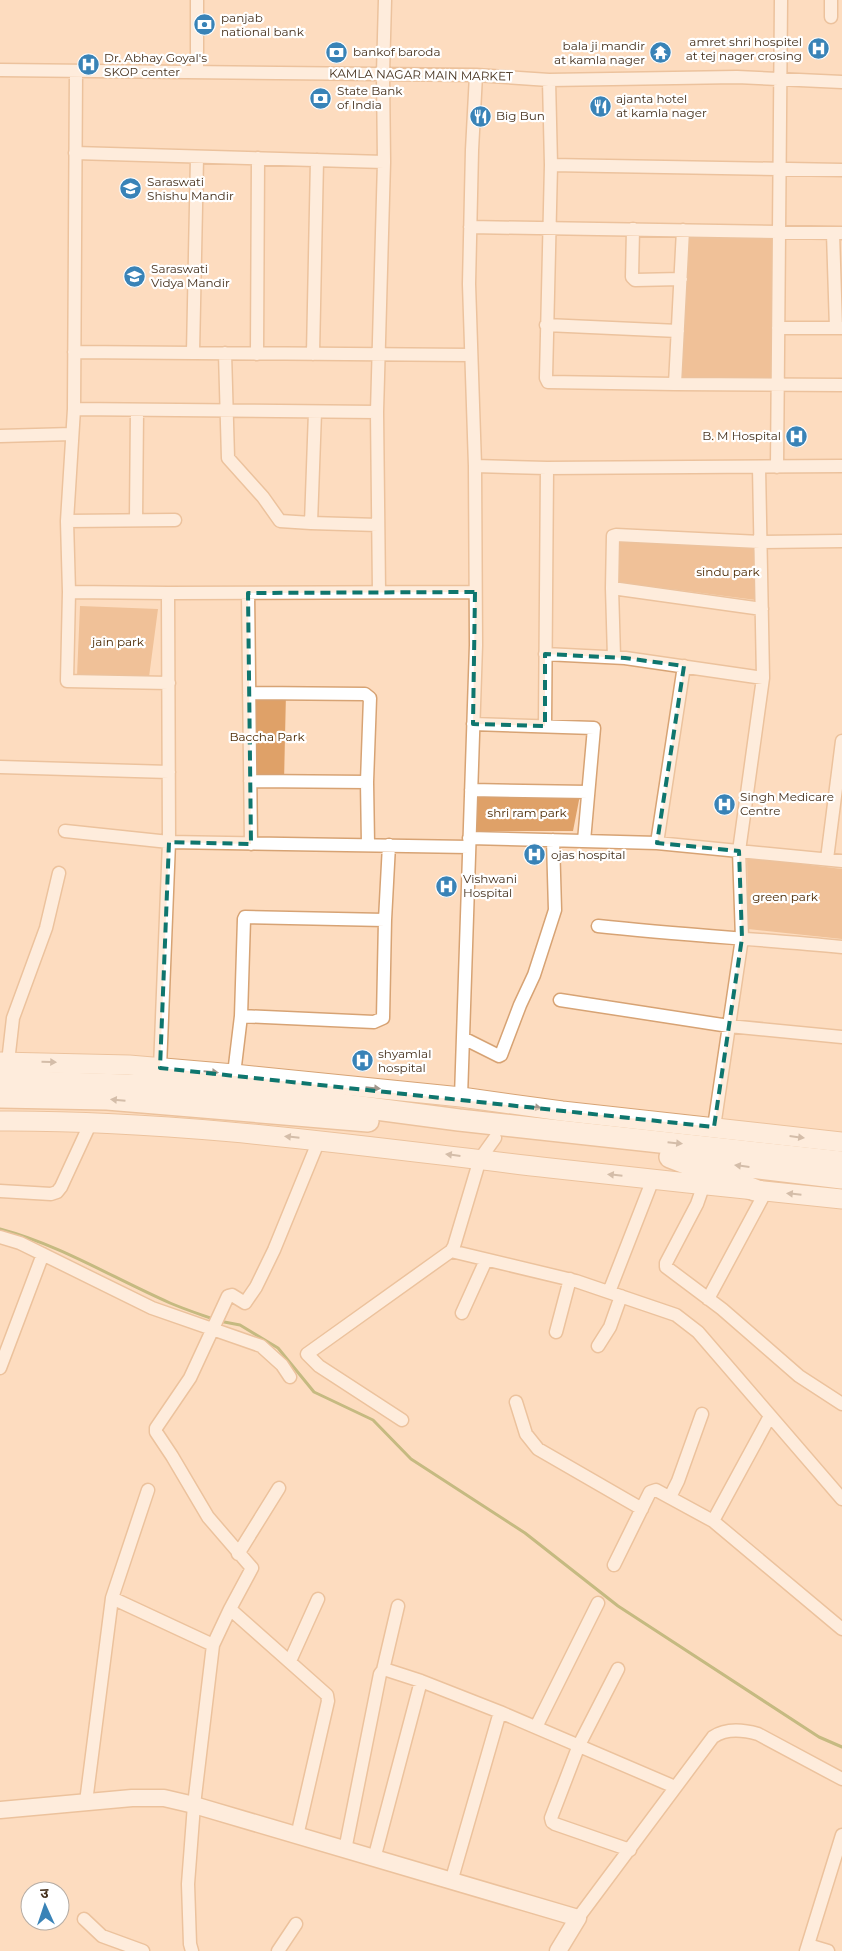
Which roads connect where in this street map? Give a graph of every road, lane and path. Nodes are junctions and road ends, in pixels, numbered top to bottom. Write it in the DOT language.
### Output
graph roads {
  1 [pos="197,0"];
  2 [pos="385,0"];
  3 [pos="781,0"];
  4 [pos="831,0"];
  5 [pos="831,17"];
  6 [pos="0,70"];
  7 [pos="76,71"];
  8 [pos="197,72"];
  9 [pos="383,74"];
  10 [pos="476,75"];
  11 [pos="549,80"];
  12 [pos="781,80"];
  13 [pos="842,82"];
  14 [pos="75,153"];
  15 [pos="197,157"];
  16 [pos="258,158"];
  17 [pos="318,160"];
  18 [pos="384,162"];
  19 [pos="551,165"];
  20 [pos="780,169"];
  21 [pos="842,170"];
  22 [pos="470,227"];
  23 [pos="549,228"];
  24 [pos="633,229"];
  25 [pos="683,230"];
  26 [pos="779,231"];
  27 [pos="838,233"];
  28 [pos="680,279"];
  29 [pos="546,325"];
  30 [pos="778,328"];
  31 [pos="839,328"];
  32 [pos="678,331"];
  33 [pos="74,352"];
  34 [pos="193,353"];
  35 [pos="225,353"];
  36 [pos="257,354"];
  37 [pos="313,354"];
  38 [pos="380,355"];
  39 [pos="471,355"];
  40 [pos="675,384"];
  41 [pos="777,384"];
  42 [pos="842,385"];
  43 [pos="74,409"];
  44 [pos="137,410"];
  45 [pos="225,410"];
  46 [pos="315,412"];
  47 [pos="377,412"];
  48 [pos="72,434"];
  49 [pos="0,436"];
  50 [pos="475,466"];
  51 [pos="842,466"];
  52 [pos="759,467"];
  53 [pos="777,467"];
  54 [pos="547,468"];
  55 [pos="136,520"];
  56 [pos="175,520"];
  57 [pos="68,521"];
  58 [pos="311,523"];
  59 [pos="378,524"];
  60 [pos="842,541"];
  61 [pos="760,542"];
  62 [pos="612,588"];
  63 [pos="69,592"];
  64 [pos="379,592"];
  65 [pos="475,592"];
  66 [pos="168,593"];
  67 [pos="248,593"];
  68 [pos="762,610"];
  69 [pos="545,654"];
  70 [pos="614,658"];
  71 [pos="684,666"];
  72 [pos="763,678"];
  73 [pos="169,683"];
  74 [pos="249,693"];
  75 [pos="473,724"];
  76 [pos="545,726"];
  77 [pos="842,741"];
  78 [pos="0,767"];
  79 [pos="169,772"];
  80 [pos="250,781"];
  81 [pos="367,782"];
  82 [pos="471,790"];
  83 [pos="588,792"];
  84 [pos="65,831"];
  85 [pos="553,840"];
  86 [pos="584,841"];
  87 [pos="169,842"];
  88 [pos="469,842"];
  89 [pos="657,843"];
  90 [pos="251,844"];
  91 [pos="368,844"];
  92 [pos="389,845"];
  93 [pos="739,851"];
  94 [pos="827,859"];
  95 [pos="842,861"];
  96 [pos="59,873"];
  97 [pos="385,920"];
  98 [pos="598,926"];
  99 [pos="742,938"];
  100 [pos="842,947"];
  101 [pos="560,1000"];
  102 [pos="241,1016"];
  103 [pos="729,1026"];
  104 [pos="842,1037"];
  105 [pos="463,1038"];
  106 [pos="3,1068"];
  107 [pos="234,1074"];
  108 [pos="161,1086"];
  109 [pos="0,1096"];
  110 [pos="461,1097"];
  111 [pos="0,1121"];
  112 [pos="91,1122"];
  113 [pos="714,1127"];
  114 [pos="495,1138"];
  115 [pos="319,1140"];
  116 [pos="842,1142"];
  117 [pos="842,1151"];
  118 [pos="779,1155"];
  119 [pos="670,1157"];
  120 [pos="480,1159"];
  121 [pos="842,1162"];
  122 [pos="842,1178"];
  123 [pos="653,1179"];
  124 [pos="704,1184"];
  125 [pos="761,1190"];
  126 [pos="0,1191"];
  127 [pos="842,1199"];
  128 [pos="0,1237"];
  129 [pos="451,1251"];
  130 [pos="43,1254"];
  131 [pos="486,1260"];
  132 [pos="570,1279"];
  133 [pos="609,1292"];
  134 [pos="621,1296"];
  135 [pos="708,1298"];
  136 [pos="462,1313"];
  137 [pos="217,1320"];
  138 [pos="556,1332"];
  139 [pos="598,1346"];
  140 [pos="0,1368"];
  141 [pos="290,1377"];
  142 [pos="516,1402"];
  143 [pos="842,1404"];
  144 [pos="702,1414"];
  145 [pos="770,1416"];
  146 [pos="402,1420"];
  147 [pos="279,1488"];
  148 [pos="148,1490"];
  149 [pos="670,1497"];
  150 [pos="842,1499"];
  151 [pos="642,1509"];
  152 [pos="713,1520"];
  153 [pos="238,1554"];
  154 [pos="614,1565"];
  155 [pos="112,1598"];
  156 [pos="318,1599"];
  157 [pos="598,1603"];
  158 [pos="398,1606"];
  159 [pos="230,1609"];
  160 [pos="842,1629"];
  161 [pos="213,1645"];
  162 [pos="290,1661"];
  163 [pos="618,1669"];
  164 [pos="383,1670"];
  165 [pos="421,1681"];
  166 [pos="500,1712"];
  167 [pos="536,1727"];
  168 [pos="579,1745"];
  169 [pos="842,1779"];
  170 [pos="676,1787"];
  171 [pos="86,1802"];
  172 [pos="194,1805"];
  173 [pos="0,1810"];
  174 [pos="842,1835"];
  175 [pos="298,1836"];
  176 [pos="345,1850"];
  177 [pos="630,1850"];
  178 [pos="374,1859"];
  179 [pos="451,1882"];
  180 [pos="578,1918"];
  181 [pos="84,1919"];
  182 [pos="296,1924"];
  183 [pos="807,1948"];
  184 [pos="143,1951"];
  185 [pos="192,1951"];
  186 [pos="278,1951"];
  187 [pos="558,1951"];
  188 [pos="828,1951"];
  1 -- 8 [label="street"];
  2 -- 9 [label="street"];
  3 -- 12 [label="street"];
  4 -- 5 [label="street"];
  6 -- 7 [label="street, KAMLA NAGAR MAIN MARKET"];
  7 -- 8 [label="street, KAMLA NAGAR MAIN MARKET"];
  7 -- 14 [label="street"];
  8 -- 9 [label="street, KAMLA NAGAR MAIN MARKET"];
  9 -- 10 [label="street, KAMLA NAGAR MAIN MARKET"];
  9 -- 18 [label="street"];
  10 -- 11 [label="street, KAMLA NAGAR MAIN MARKET"];
  10 -- 22 [label="street"];
  11 -- 12 [label="street, KAMLA NAGAR MAIN MARKET"];
  11 -- 19 [label="street"];
  12 -- 13 [label="street, KAMLA NAGAR MAIN MARKET"];
  12 -- 20 [label="street"];
  14 -- 15 [label="street"];
  14 -- 33 [label="street"];
  15 -- 16 [label="street"];
  15 -- 34 [label="street"];
  16 -- 17 [label="street"];
  16 -- 36 [label="street"];
  17 -- 18 [label="street"];
  17 -- 37 [label="street"];
  18 -- 38 [label="street"];
  19 -- 20 [label="street"];
  19 -- 23 [label="street"];
  20 -- 21 [label="street"];
  20 -- 26 [label="street"];
  22 -- 23 [label="street"];
  22 -- 39 [label="street"];
  23 -- 24 [label="street"];
  23 -- 29 [label="street"];
  24 -- 25 [label="street"];
  24 -- 28 [label="street"];
  25 -- 26 [label="street"];
  25 -- 28 [label="street"];
  26 -- 27 [label="street"];
  26 -- 30 [label="street"];
  27 -- 31 [label="street"];
  28 -- 32 [label="street"];
  29 -- 32 [label="street"];
  29 -- 40 [label="street"];
  30 -- 31 [label="street"];
  30 -- 41 [label="street"];
  32 -- 40 [label="street"];
  33 -- 34 [label="street"];
  33 -- 43 [label="street"];
  34 -- 35 [label="street"];
  35 -- 36 [label="street"];
  35 -- 45 [label="street"];
  36 -- 37 [label="street"];
  37 -- 38 [label="street"];
  38 -- 39 [label="street"];
  38 -- 47 [label="street"];
  39 -- 50 [label="street"];
  40 -- 41 [label="street"];
  41 -- 42 [label="street"];
  41 -- 53 [label="street"];
  43 -- 44 [label="street"];
  43 -- 48 [label="street"];
  44 -- 45 [label="street"];
  44 -- 55 [label="street"];
  45 -- 46 [label="street"];
  45 -- 58 [label="street"];
  46 -- 47 [label="street"];
  46 -- 58 [label="street"];
  47 -- 59 [label="street"];
  48 -- 49 [label="street"];
  48 -- 57 [label="street"];
  50 -- 54 [label="street"];
  50 -- 65 [label="street"];
  51 -- 53 [label="street"];
  52 -- 53 [label="street"];
  52 -- 54 [label="street"];
  52 -- 61 [label="street"];
  54 -- 69 [label="street"];
  55 -- 56 [label="street"];
  55 -- 57 [label="street"];
  57 -- 63 [label="street"];
  58 -- 59 [label="street"];
  59 -- 64 [label="street"];
  60 -- 61 [label="street"];
  61 -- 62 [label="street"];
  61 -- 68 [label="street"];
  62 -- 68 [label="street"];
  62 -- 70 [label="street"];
  63 -- 66 [label="street"];
  63 -- 73 [label="street"];
  64 -- 65 [label="street"];
  64 -- 67 [label="street"];
  65 -- 75 [label="street"];
  66 -- 67 [label="street"];
  66 -- 73 [label="street"];
  67 -- 74 [label="street"];
  68 -- 72 [label="street"];
  69 -- 70 [label="street"];
  69 -- 76 [label="street"];
  70 -- 71 [label="street"];
  71 -- 72 [label="street"];
  71 -- 89 [label="street"];
  72 -- 93 [label="street"];
  73 -- 79 [label="street"];
  74 -- 80 [label="street"];
  74 -- 81 [label="street"];
  75 -- 76 [label="street"];
  75 -- 82 [label="street"];
  76 -- 83 [label="street"];
  77 -- 94 [label="street"];
  78 -- 79 [label="street"];
  79 -- 87 [label="street"];
  80 -- 81 [label="street"];
  80 -- 90 [label="street"];
  81 -- 91 [label="street"];
  82 -- 83 [label="street"];
  82 -- 88 [label="street"];
  83 -- 86 [label="street"];
  84 -- 87 [label="street"];
  85 -- 86 [label="street"];
  85 -- 88 [label="street"];
  85 -- 105 [label="street"];
  86 -- 89 [label="street"];
  87 -- 90 [label="street"];
  87 -- 108 [label="street"];
  88 -- 92 [label="street"];
  88 -- 105 [label="street"];
  89 -- 93 [label="street"];
  90 -- 91 [label="street"];
  91 -- 92 [label="street"];
  92 -- 97 [label="street"];
  93 -- 94 [label="street"];
  93 -- 99 [label="street"];
  94 -- 95 [label="street"];
  96 -- 106 [label="street"];
  97 -- 102 [label="street"];
  97 -- 102 [label="street"];
  98 -- 99 [label="street"];
  99 -- 100 [label="street"];
  99 -- 103 [label="street"];
  101 -- 103 [label="street"];
  102 -- 107 [label="street"];
  103 -- 104 [label="street"];
  103 -- 113 [label="street"];
  105 -- 110 [label="street"];
  106 -- 108 [label="highway, one-way"];
  108 -- 107 [label="main road, one-way"];
  107 -- 110 [label="main road, one-way"];
  108 -- 109 [label="highway, one-way"];
  108 -- 114 [label="highway"];
  108 -- 118 [label="highway, one-way"];
  110 -- 113 [label="main road, one-way"];
  111 -- 112 [label="main road"];
  115 -- 112 [label="main road, one-way"];
  112 -- 126 [label="street"];
  113 -- 116 [label="main road, one-way"];
  114 -- 119 [label="highway"];
  114 -- 120 [label="street"];
  120 -- 115 [label="main road, one-way"];
  115 -- 137 [label="street"];
  117 -- 118 [label="highway"];
  118 -- 121 [label="highway"];
  122 -- 119 [label="highway, one-way"];
  119 -- 125 [label="highway"];
  123 -- 120 [label="main road, one-way"];
  120 -- 129 [label="street"];
  123 -- 124 [label="main road"];
  123 -- 133 [label="street"];
  124 -- 125 [label="main road"];
  124 -- 135 [label="street"];
  127 -- 125 [label="main road, one-way"];
  125 -- 135 [label="street"];
  128 -- 130 [label="street"];
  129 -- 131 [label="street"];
  129 -- 146 [label="street"];
  130 -- 137 [label="street"];
  130 -- 140 [label="street"];
  131 -- 132 [label="street"];
  131 -- 136 [label="street"];
  132 -- 133 [label="street"];
  132 -- 138 [label="street"];
  133 -- 134 [label="street"];
  134 -- 139 [label="street"];
  134 -- 145 [label="street"];
  135 -- 143 [label="street"];
  137 -- 141 [label="street"];
  137 -- 153 [label="street"];
  142 -- 151 [label="street"];
  144 -- 149 [label="street"];
  145 -- 150 [label="street"];
  145 -- 152 [label="street"];
  147 -- 153 [label="street"];
  148 -- 155 [label="street"];
  149 -- 151 [label="street"];
  149 -- 152 [label="street"];
  151 -- 154 [label="street"];
  152 -- 160 [label="street"];
  153 -- 159 [label="street"];
  155 -- 161 [label="street"];
  155 -- 171 [label="street"];
  156 -- 162 [label="street"];
  157 -- 167 [label="street"];
  158 -- 164 [label="street"];
  159 -- 161 [label="street"];
  159 -- 162 [label="street"];
  161 -- 172 [label="street"];
  162 -- 175 [label="street"];
  163 -- 168 [label="street"];
  164 -- 165 [label="street"];
  164 -- 176 [label="street"];
  165 -- 166 [label="street"];
  165 -- 178 [label="street"];
  166 -- 167 [label="street"];
  166 -- 179 [label="street"];
  167 -- 168 [label="street"];
  168 -- 170 [label="street"];
  168 -- 177 [label="street"];
  169 -- 170 [label="street"];
  170 -- 177 [label="street"];
  171 -- 172 [label="street"];
  171 -- 173 [label="street"];
  172 -- 175 [label="street"];
  172 -- 185 [label="street"];
  174 -- 183 [label="street"];
  175 -- 176 [label="street"];
  176 -- 178 [label="street"];
  177 -- 180 [label="street"];
  178 -- 179 [label="street"];
  179 -- 180 [label="street"];
  180 -- 187 [label="street"];
  181 -- 184 [label="street"];
  182 -- 186 [label="street"];
  183 -- 188 [label="street"];
}
